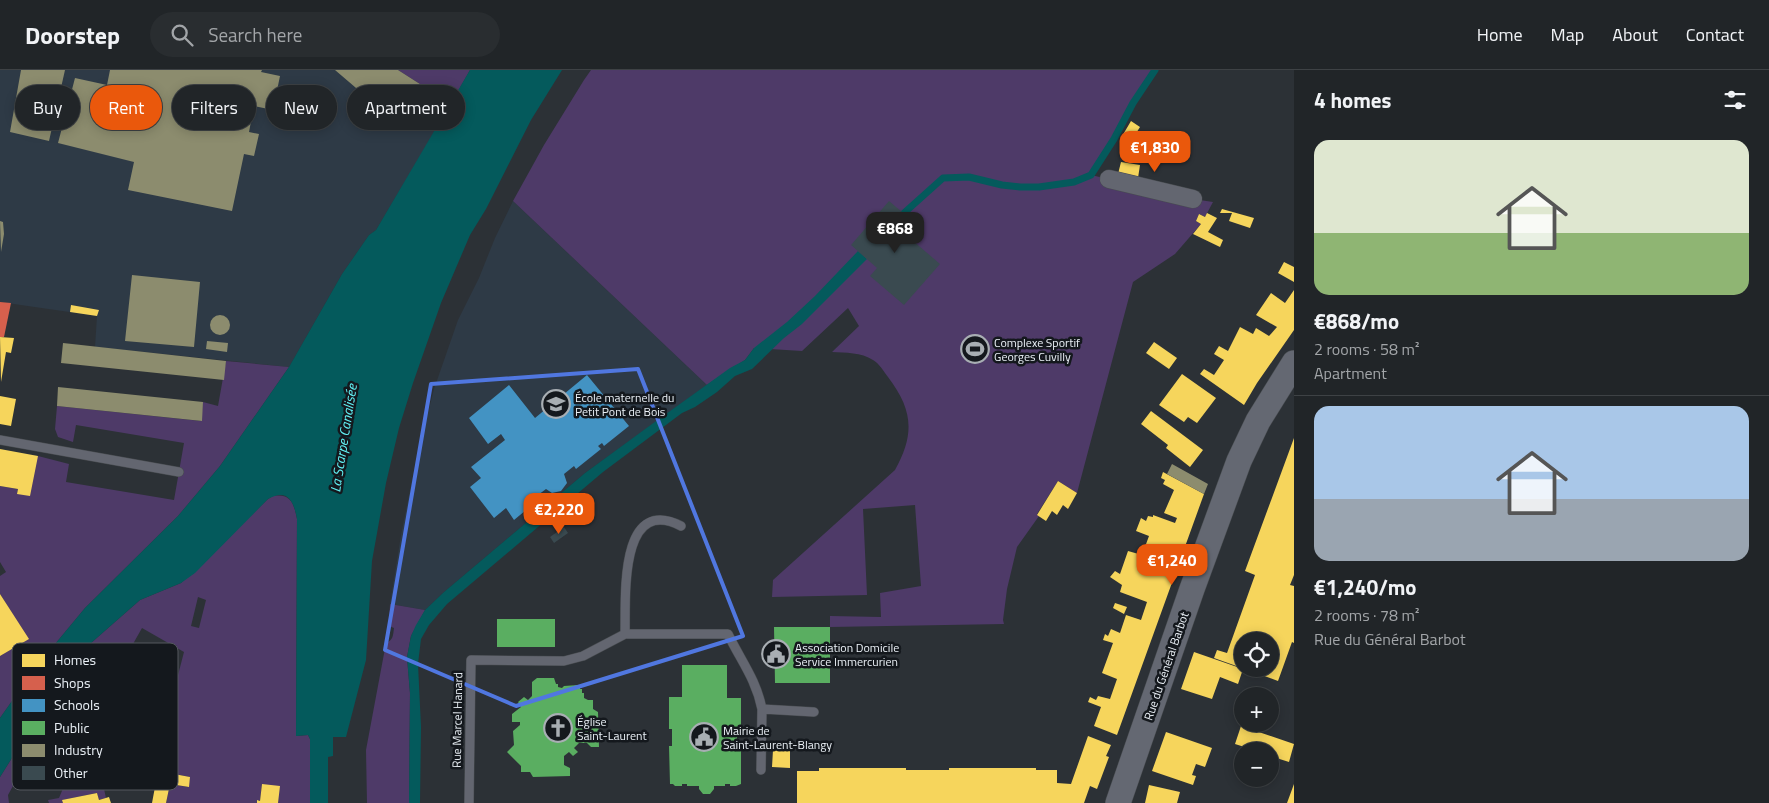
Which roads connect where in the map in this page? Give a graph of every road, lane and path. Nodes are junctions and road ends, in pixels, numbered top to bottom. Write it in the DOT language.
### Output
graph roads {
  1 [pos="1109,179"];
  2 [pos="1193,199"];
  3 [pos="1294,363"];
  4 [pos="1285,388"];
  5 [pos="0,440"];
  6 [pos="179,472"];
  7 [pos="681,526"];
  8 [pos="625,634"];
  9 [pos="762,709"];
  10 [pos="814,712"];
  11 [pos="761,770"];
  12 [pos="468,803"];
  13 [pos="1118,803"];
  1 -- 2 [label="street"];
  3 -- 4 [label="main road, Rue du Général Barbot"];
  4 -- 13 [label="main road, Rue du Général Barbot"];
  5 -- 6 [label="lane"];
  7 -- 8 [label="lane"];
  8 -- 9 [label="lane, Rue Marcel Hanard"];
  8 -- 12 [label="lane, Rue Marcel Hanard"];
  9 -- 10 [label="lane"];
  9 -- 11 [label="lane"];
}
